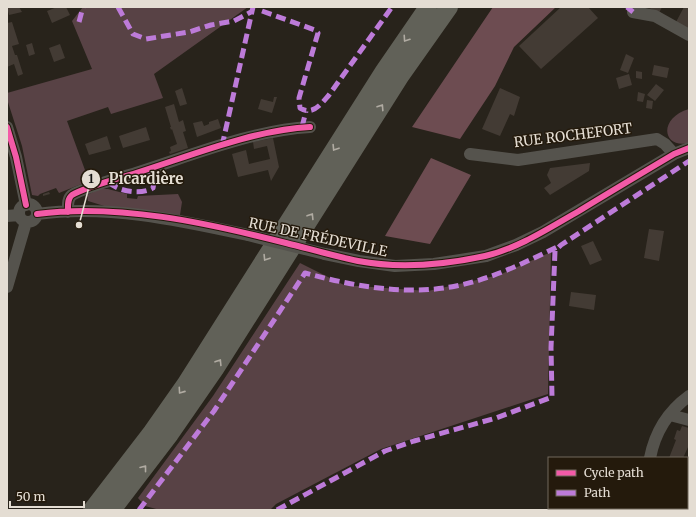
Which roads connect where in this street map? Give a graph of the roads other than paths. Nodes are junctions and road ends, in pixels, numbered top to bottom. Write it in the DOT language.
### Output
graph roads {
  1 [pos="428,7"];
  2 [pos="449,7"];
  3 [pos="633,12"];
  4 [pos="689,35"];
  5 [pos="310,127"];
  6 [pos="7,128"];
  7 [pos="689,148"];
  8 [pos="470,154"];
  9 [pos="674,154"];
  10 [pos="68,212"];
  11 [pos="19,214"];
  12 [pos="7,287"];
  13 [pos="689,396"];
  14 [pos="670,415"];
  15 [pos="689,420"];
  16 [pos="650,457"];
  17 [pos="92,510"];
  18 [pos="112,510"];
  1 -- 17 [label="highway, one-way"];
  18 -- 2 [label="highway, one-way"];
  3 -- 4 [label="street"];
  5 -- 10 [label="street"];
  6 -- 11 [label="street"];
  7 -- 9 [label="street, RUE DE FRÉDEVILLE"];
  8 -- 9 [label="street, RUE ROCHEFORT"];
  9 -- 10 [label="street, RUE DE FRÉDEVILLE, bridge"];
  10 -- 11 [label="street, RUE DE FRÉDEVILLE"];
  11 -- 12 [label="street"];
  13 -- 14 [label="street"];
  14 -- 15 [label="street"];
  14 -- 16 [label="street"];
}
